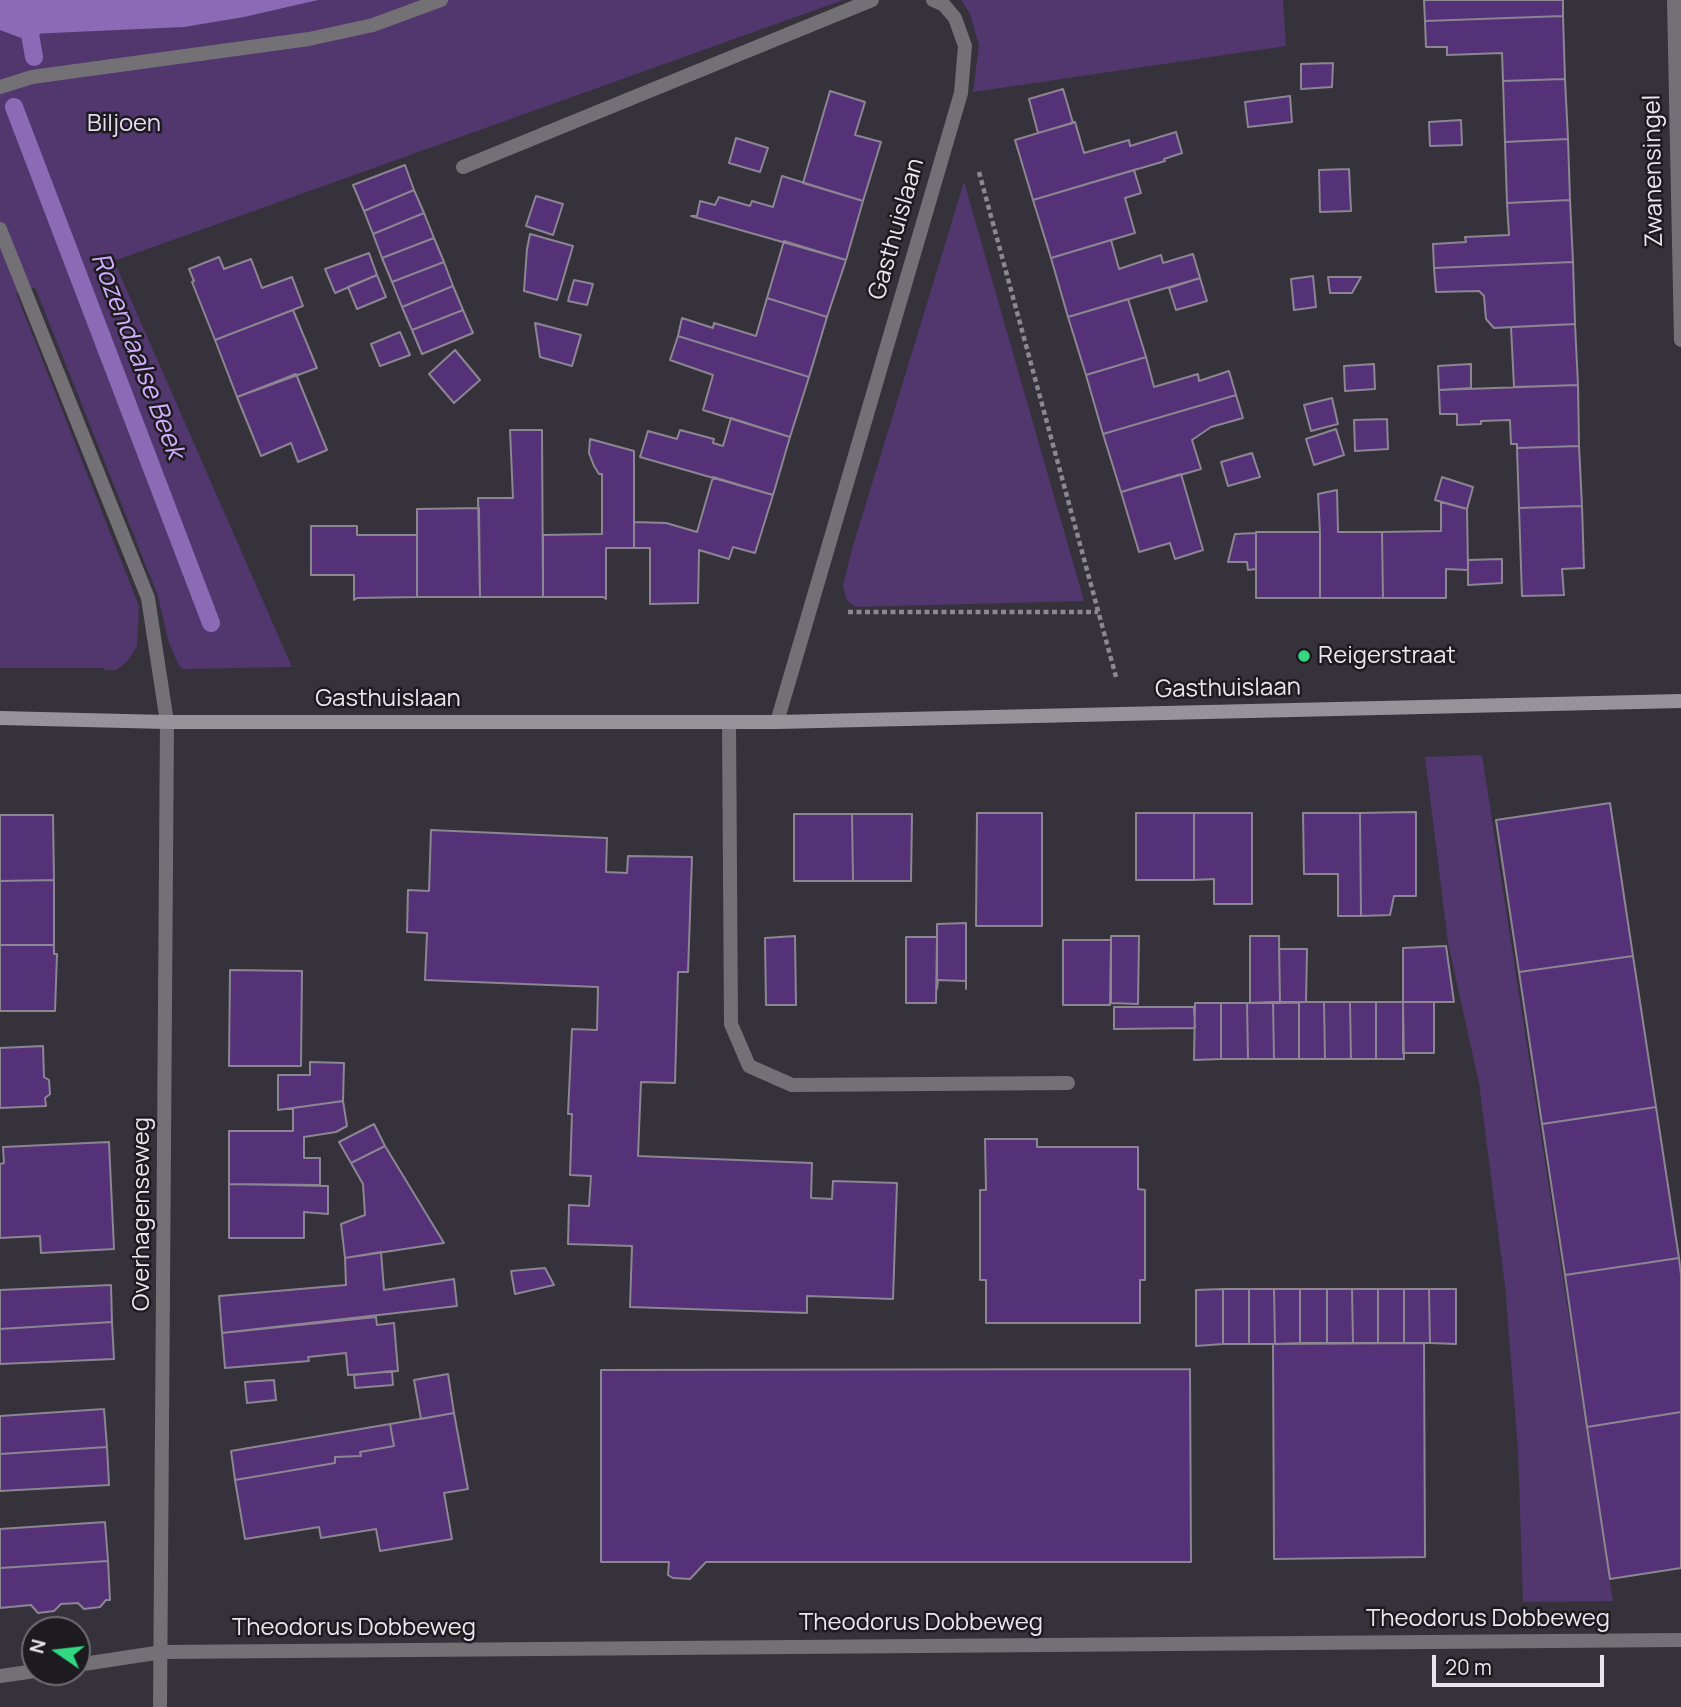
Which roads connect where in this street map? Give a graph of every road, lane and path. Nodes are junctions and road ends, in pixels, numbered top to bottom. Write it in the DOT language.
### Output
graph roads {
  1 [pos="440,0"];
  2 [pos="872,0"];
  3 [pos="933,0"];
  4 [pos="1674,0"];
  5 [pos="0,87"];
  6 [pos="1678,130"];
  7 [pos="944,150"];
  8 [pos="463,167"];
  9 [pos="0,229"];
  10 [pos="1681,340"];
  11 [pos="809,612"];
  12 [pos="1098,612"];
  13 [pos="1681,701"];
  14 [pos="1126,714"];
  15 [pos="0,718"];
  16 [pos="167,722"];
  17 [pos="729,722"];
  18 [pos="777,722"];
  19 [pos="1068,1083"];
  20 [pos="1681,1640"];
  21 [pos="162,1652"];
  22 [pos="91,1663"];
  23 [pos="21,1673"];
  24 [pos="0,1676"];
  25 [pos="160,1707"];
  1 -- 5 [label="street"];
  2 -- 8 [label="street"];
  3 -- 7 [label="street, Gasthuislaan"];
  4 -- 6 [label="street, Zwanensingel"];
  6 -- 10 [label="street, Zwanensingel"];
  7 -- 11 [label="street, Gasthuislaan"];
  7 -- 12 [label="path"];
  9 -- 16 [label="street"];
  11 -- 12 [label="path"];
  11 -- 18 [label="street, Gasthuislaan"];
  12 -- 14 [label="path"];
  13 -- 14 [label="street, Gasthuislaan"];
  14 -- 18 [label="street, Gasthuislaan"];
  15 -- 16 [label="street, Gasthuislaan"];
  16 -- 17 [label="street, Gasthuislaan"];
  16 -- 21 [label="street, Overhagenseweg"];
  17 -- 18 [label="street, Gasthuislaan"];
  17 -- 19 [label="street"];
  20 -- 21 [label="street, Theodorus Dobbeweg"];
  21 -- 22 [label="street, Theodorus Dobbeweg"];
  21 -- 25 [label="street, Overhagenseweg"];
  23 -- 24 [label="street"];
}
